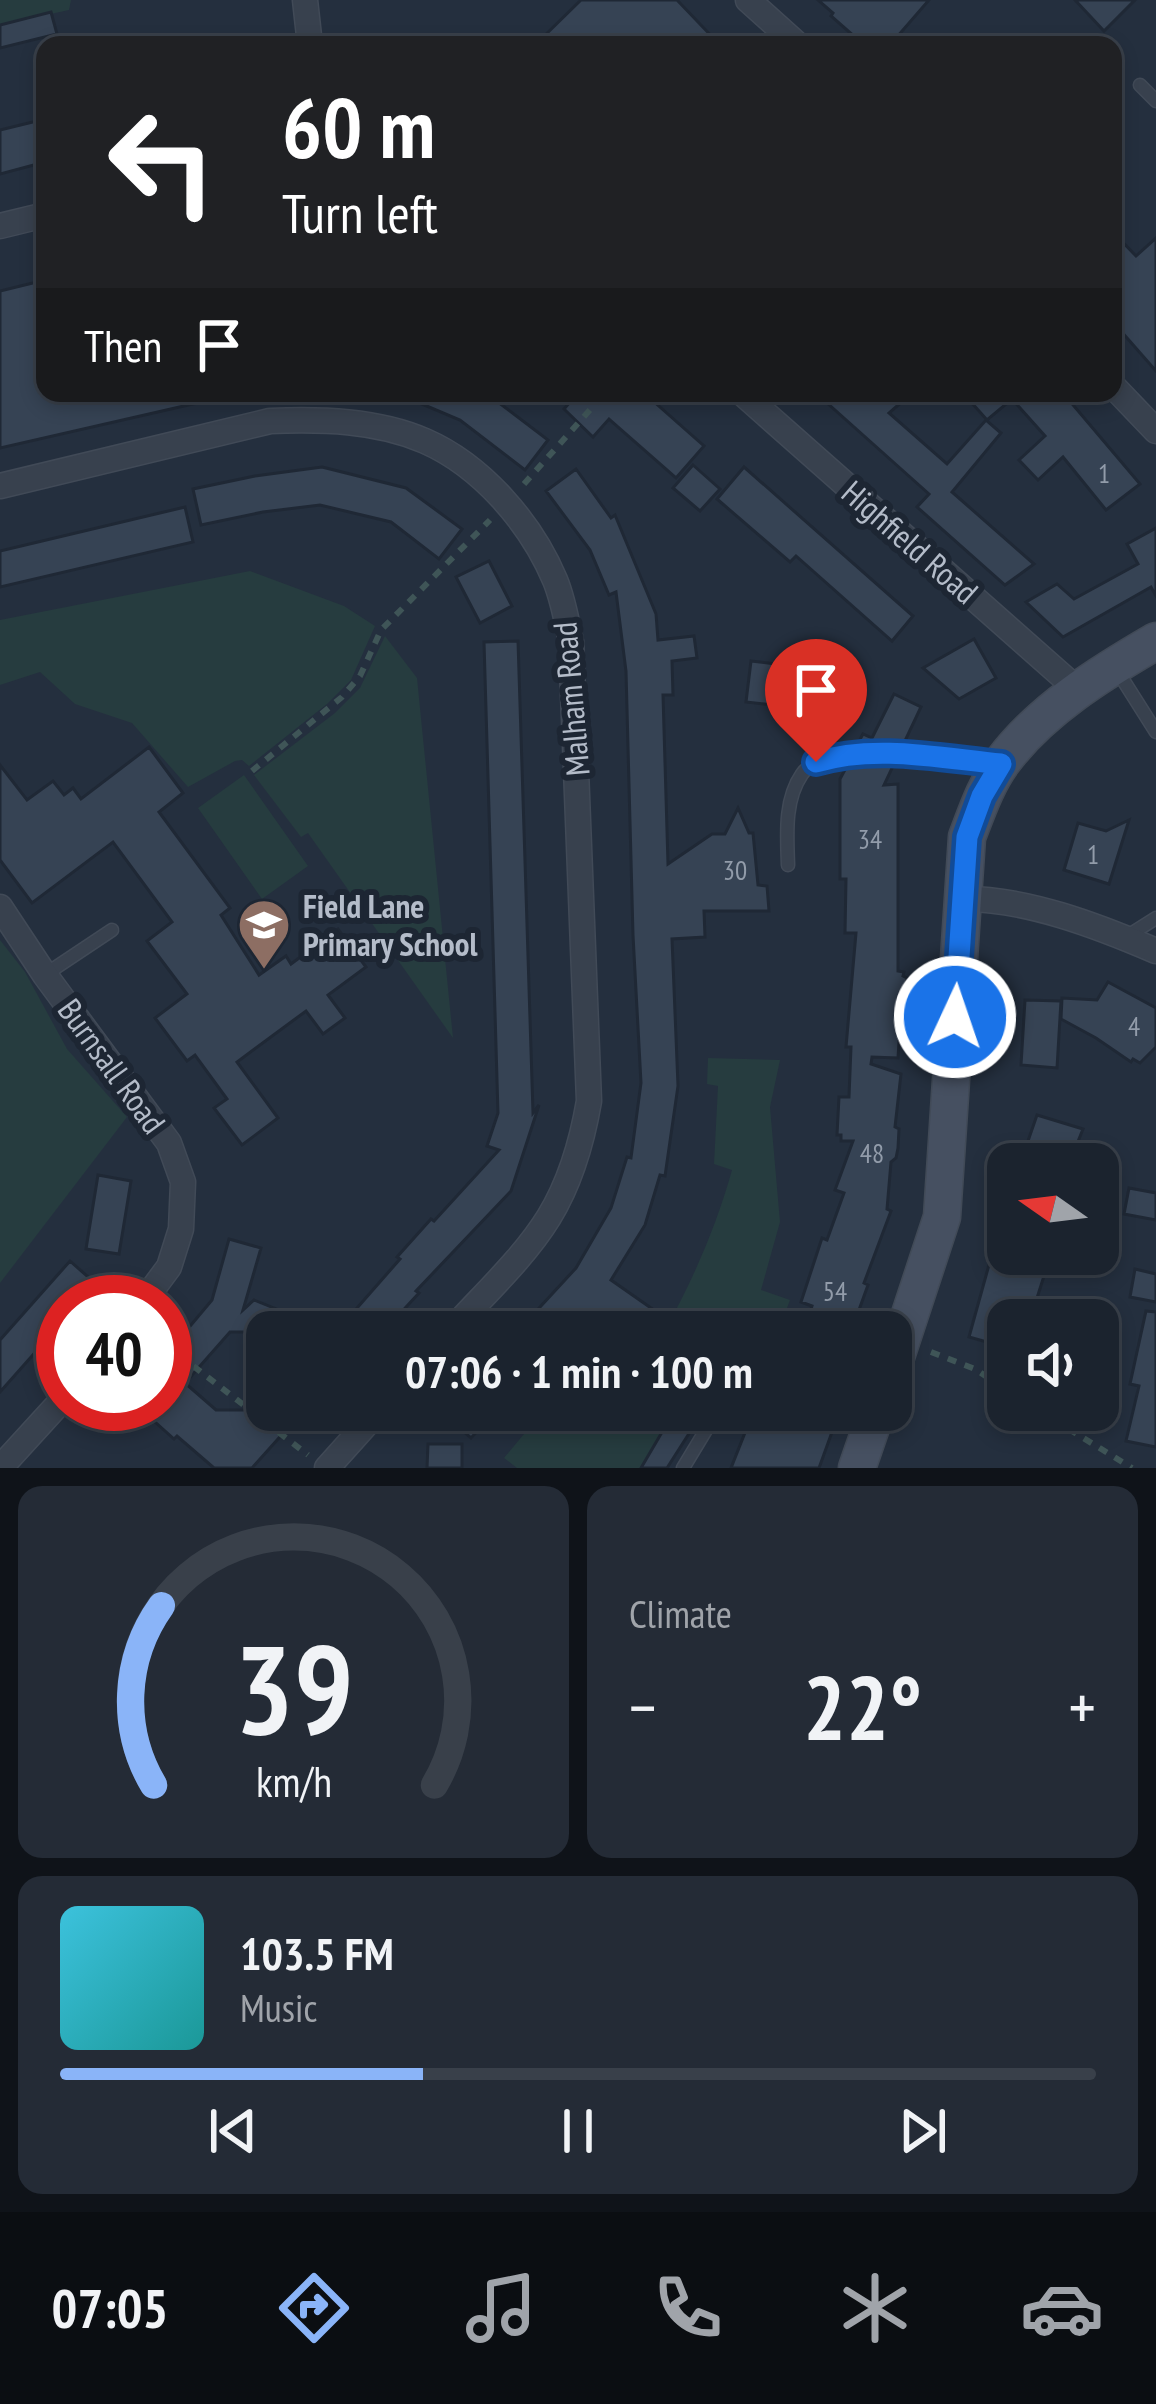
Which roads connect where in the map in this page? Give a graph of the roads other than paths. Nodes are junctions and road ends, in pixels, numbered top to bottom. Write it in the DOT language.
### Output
graph roads {
  1 [pos="304,0"];
  2 [pos="748,0"];
  3 [pos="309,36"];
  4 [pos="788,36"];
  5 [pos="1140,86"];
  6 [pos="1156,101"];
  7 [pos="36,217"];
  8 [pos="0,226"];
  9 [pos="1122,395"];
  10 [pos="752,402"];
  11 [pos="1156,431"];
  12 [pos="0,486"];
  13 [pos="1156,640"];
  14 [pos="1114,665"];
  15 [pos="1078,690"];
  16 [pos="1156,731"];
  17 [pos="1001,764"];
  18 [pos="788,865"];
  19 [pos="962,899"];
  20 [pos="0,907"];
  21 [pos="1156,917"];
  22 [pos="112,930"];
  23 [pos="1125,937"];
  24 [pos="1156,951"];
  25 [pos="45,975"];
  26 [pos="163,1275"];
  27 [pos="468,1311"];
  28 [pos="911,1311"];
  29 [pos="38,1431"];
  30 [pos="353,1431"];
  31 [pos="705,1431"];
  32 [pos="870,1431"];
  33 [pos="317,1461"];
  34 [pos="0,1468"];
  35 [pos="683,1468"];
  36 [pos="857,1468"];
  1 -- 3 [label="street"];
  2 -- 4 [label="street"];
  5 -- 6 [label="lane"];
  7 -- 8 [label="street"];
  9 -- 11 [label="street"];
  10 -- 15 [label="street, Highfield Road"];
  12 -- 27 [label="street, Malham Road"];
  13 -- 14 [label="street"];
  14 -- 15 [label="street"];
  14 -- 16 [label="lane"];
  15 -- 17 [label="street"];
  17 -- 18 [label="lane"];
  17 -- 19 [label="street"];
  19 -- 23 [label="street"];
  19 -- 28 [label="street"];
  20 -- 25 [label="street, Burnsall Road"];
  21 -- 23 [label="lane"];
  22 -- 25 [label="lane"];
  23 -- 24 [label="street"];
  25 -- 26 [label="street, Burnsall Road"];
  29 -- 34 [label="street"];
  30 -- 33 [label="street"];
  31 -- 35 [label="lane"];
  32 -- 36 [label="street"];
}
